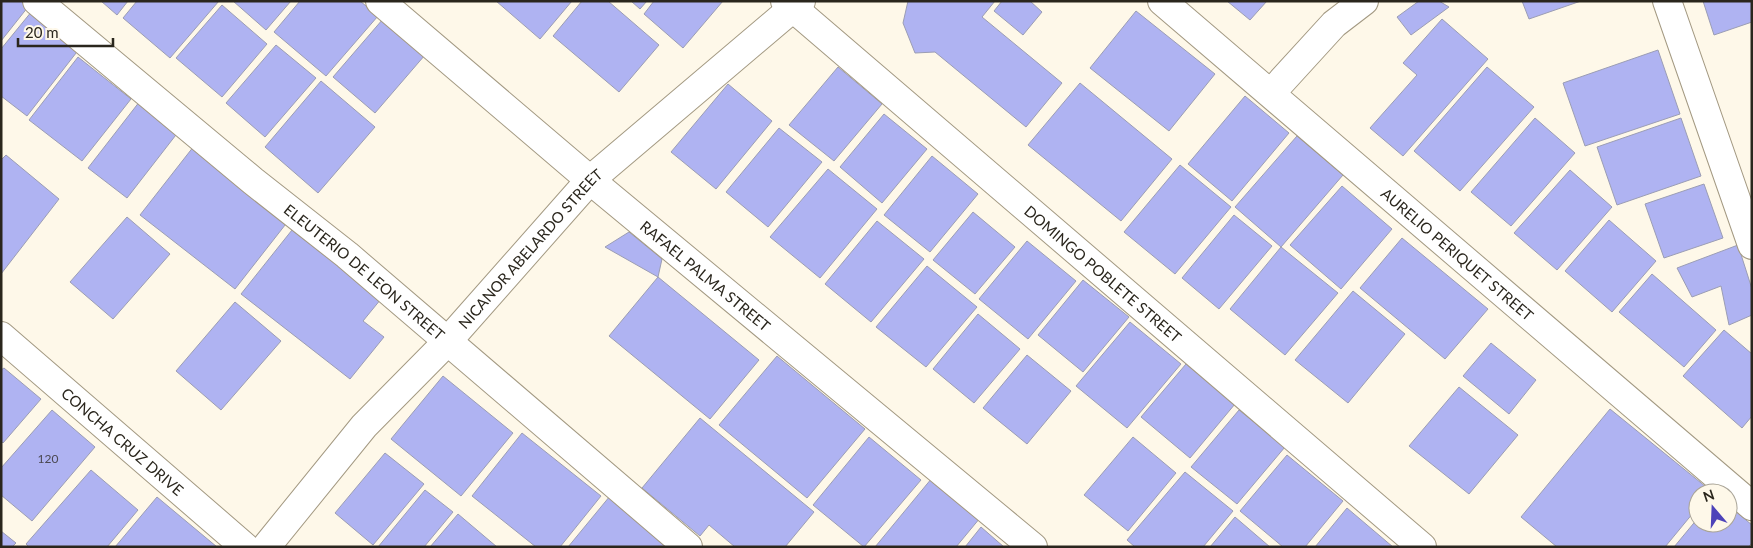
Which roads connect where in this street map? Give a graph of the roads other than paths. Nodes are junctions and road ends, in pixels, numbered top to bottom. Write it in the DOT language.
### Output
graph roads {
  1 [pos="37,1"];
  2 [pos="380,1"];
  3 [pos="1162,1"];
  4 [pos="1364,1"];
  5 [pos="1667,1"];
  6 [pos="793,3"];
  7 [pos="1271,93"];
  8 [pos="590,180"];
  9 [pos="1752,245"];
  10 [pos="1,336"];
  11 [pos="446,342"];
  12 [pos="1750,499"];
  13 [pos="245,547"];
  14 [pos="266,547"];
  15 [pos="688,547"];
  16 [pos="1034,547"];
  17 [pos="1422,547"];
  1 -- 11 [label="street, ELEUTERIO DE LEON STREET"];
  2 -- 8 [label="street, RAFAEL PALMA STREET"];
  3 -- 7 [label="street, AURELIO PERIQUET STREET"];
  4 -- 7 [label="street"];
  5 -- 9 [label="street"];
  6 -- 8 [label="street, NICANOR ABELARDO STREET"];
  6 -- 17 [label="street, DOMINGO POBLETE STREET"];
  7 -- 12 [label="street, AURELIO PERIQUET STREET"];
  8 -- 11 [label="street, NICANOR ABELARDO STREET"];
  8 -- 16 [label="street, RAFAEL PALMA STREET"];
  10 -- 13 [label="street, CONCHA CRUZ DRIVE"];
  11 -- 14 [label="street, NICANOR ABELARDO STREET"];
  11 -- 15 [label="street, ELEUTERIO DE LEON STREET"];
}
